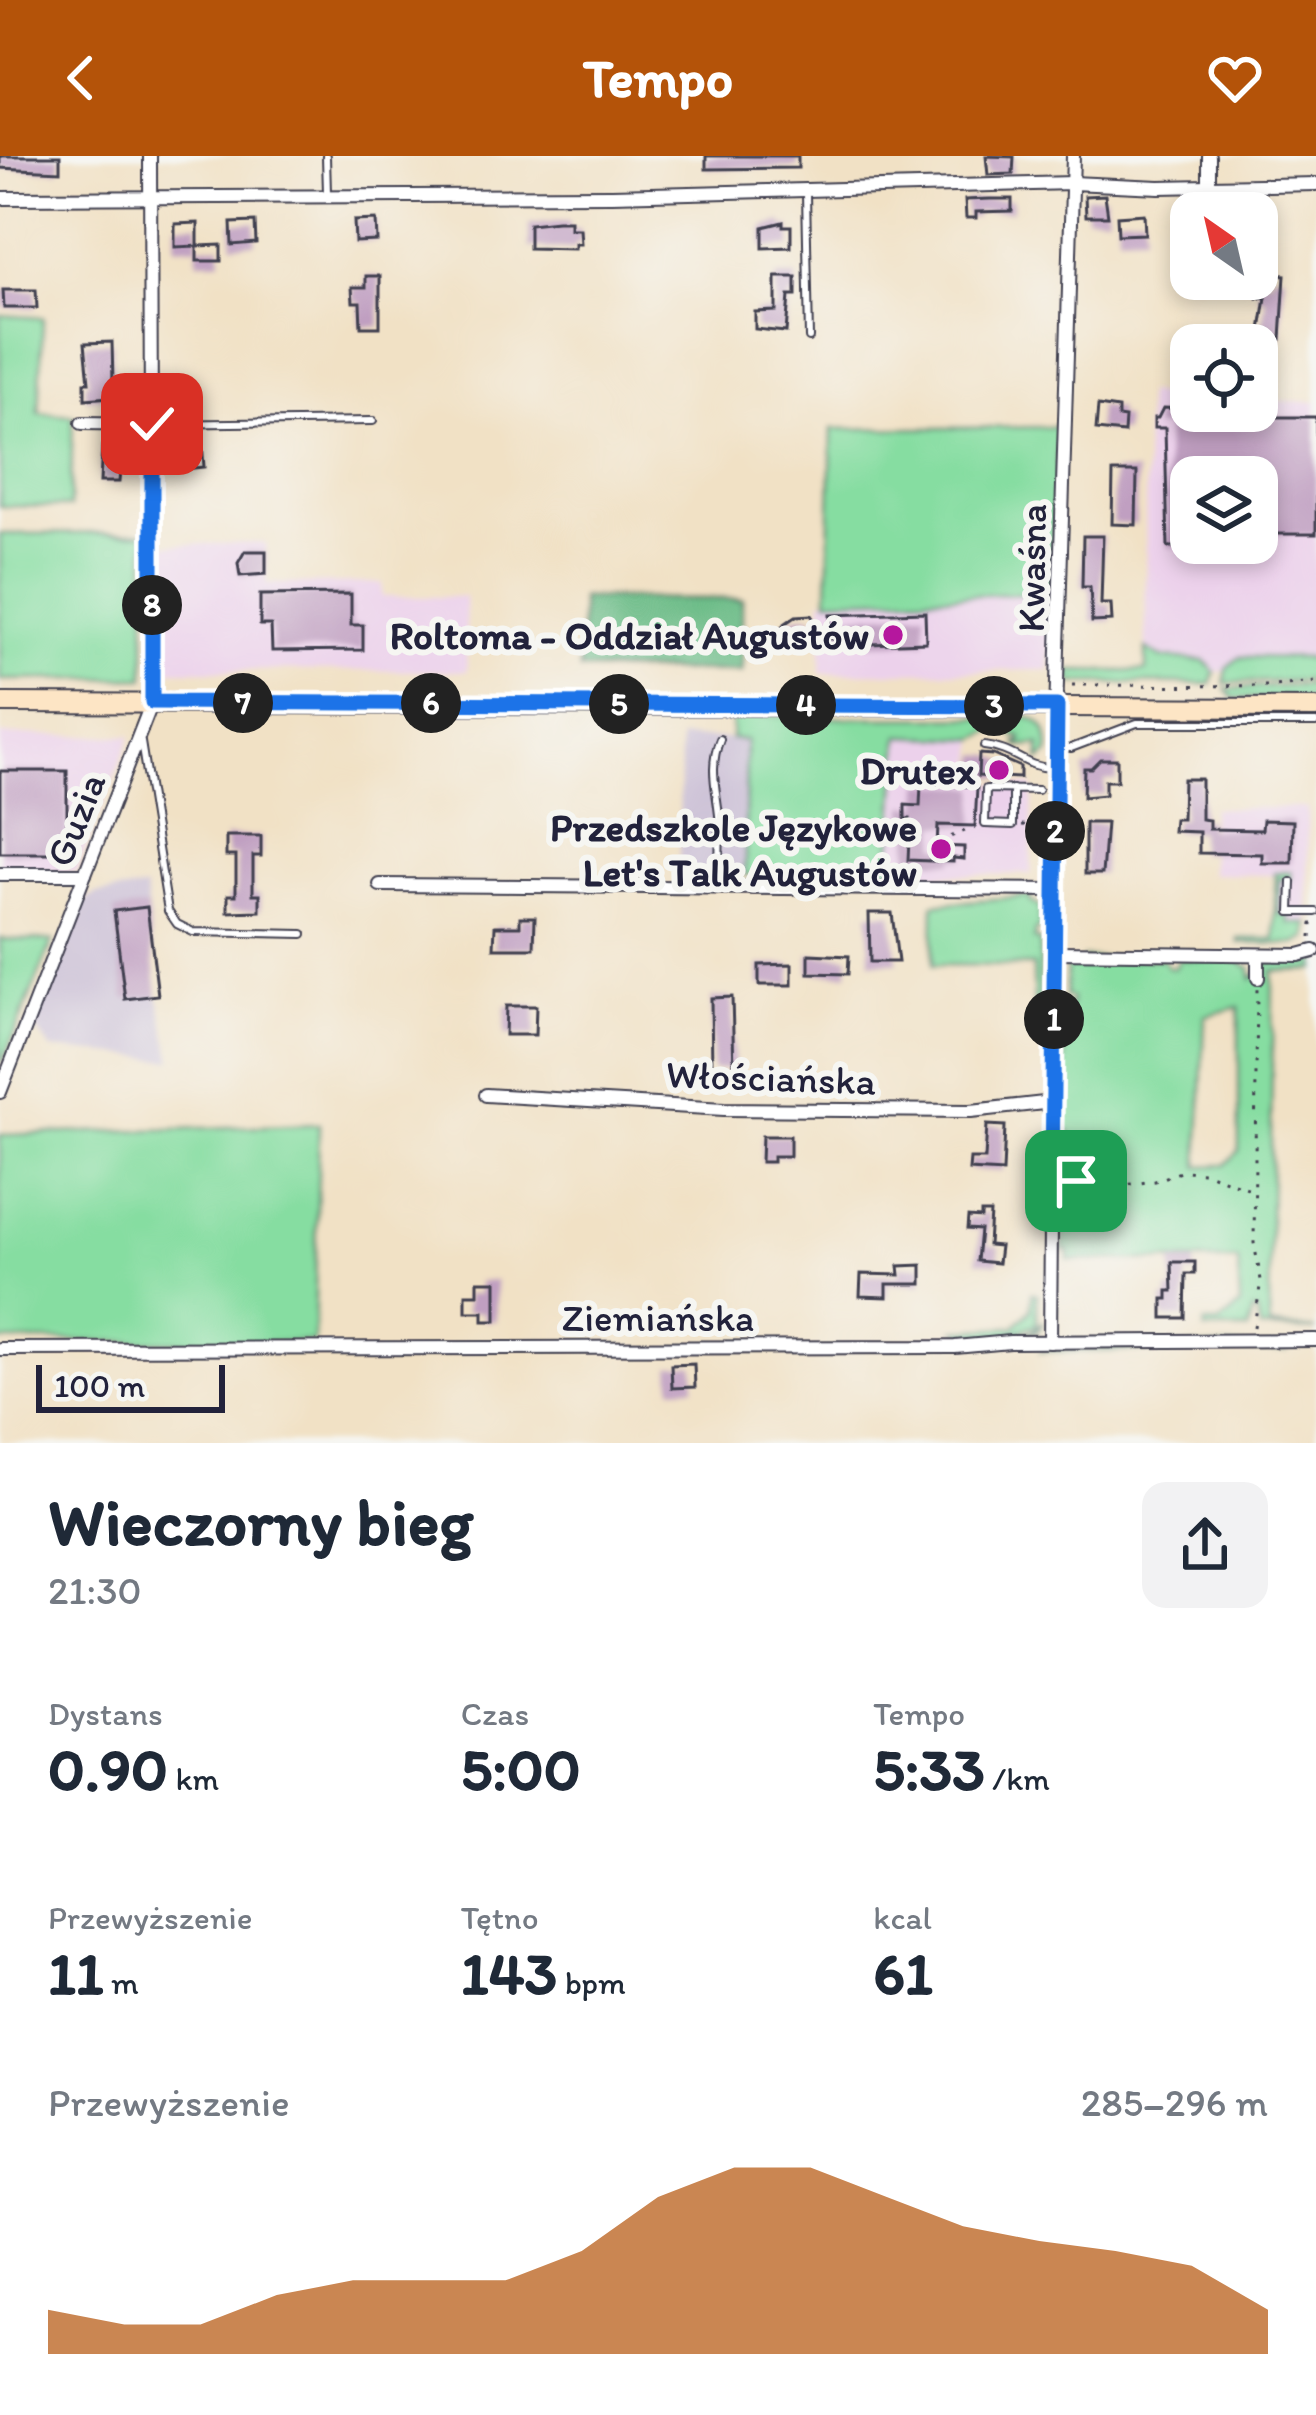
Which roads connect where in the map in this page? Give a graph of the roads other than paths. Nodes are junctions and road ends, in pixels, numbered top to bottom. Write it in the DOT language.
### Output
graph roads {
  1 [pos="150,156"];
  2 [pos="326,156"];
  3 [pos="1073,156"];
  4 [pos="1209,156"];
  5 [pos="1072,183"];
  6 [pos="1316,184"];
  7 [pos="1209,186"];
  8 [pos="806,190"];
  9 [pos="150,197"];
  10 [pos="327,197"];
  11 [pos="0,198"];
  12 [pos="809,338"];
  13 [pos="373,421"];
  14 [pos="82,423"];
  15 [pos="152,424"];
  16 [pos="152,702"];
  17 [pos="0,703"];
  18 [pos="1057,706"];
  19 [pos="1316,709"];
  20 [pos="1316,723"];
  21 [pos="140,738"];
  22 [pos="720,739"];
  23 [pos="984,746"];
  24 [pos="1055,748"];
  25 [pos="1055,767"];
  26 [pos="1013,789"];
  27 [pos="1038,790"];
  28 [pos="0,874"];
  29 [pos="85,874"];
  30 [pos="1292,882"];
  31 [pos="380,886"];
  32 [pos="728,887"];
  33 [pos="1055,890"];
  34 [pos="1316,912"];
  35 [pos="303,934"];
  36 [pos="1315,948"];
  37 [pos="1055,952"];
  38 [pos="1258,955"];
  39 [pos="1258,978"];
  40 [pos="5,1067"];
  41 [pos="0,1092"];
  42 [pos="486,1095"];
  43 [pos="1053,1102"];
  44 [pos="1081,1181"];
  45 [pos="1052,1182"];
  46 [pos="1316,1340"];
  47 [pos="1050,1342"];
  48 [pos="0,1348"];
  1 -- 9 [label="street, Guzia"];
  2 -- 10 [label="lane"];
  3 -- 5 [label="street, Kwaśna"];
  4 -- 7 [label="street"];
  5 -- 7 [label="street"];
  5 -- 8 [label="street"];
  5 -- 18 [label="street, Kwaśna"];
  6 -- 7 [label="street"];
  8 -- 10 [label="street"];
  8 -- 12 [label="lane"];
  9 -- 10 [label="street"];
  9 -- 11 [label="street"];
  9 -- 15 [label="street, Guzia"];
  13 -- 15 [label="lane"];
  14 -- 15 [label="street"];
  15 -- 16 [label="street, Guzia"];
  16 -- 17 [label="main road"];
  16 -- 18 [label="main road"];
  16 -- 21 [label="street, Guzia"];
  18 -- 19 [label="main road"];
  18 -- 24 [label="street, Kwaśna"];
  20 -- 24 [label="lane"];
  21 -- 29 [label="street, Guzia"];
  21 -- 35 [label="lane"];
  22 -- 32 [label="lane"];
  23 -- 25 [label="lane"];
  24 -- 25 [label="street, Kwaśna"];
  25 -- 33 [label="street, Kwaśna"];
  26 -- 26 [label="lane"];
  26 -- 27 [label="lane"];
  28 -- 29 [label="street"];
  29 -- 40 [label="street, Guzia"];
  30 -- 34 [label="lane"];
  31 -- 32 [label="street"];
  32 -- 33 [label="street"];
  33 -- 37 [label="street, Kwaśna"];
  36 -- 38 [label="street"];
  37 -- 38 [label="street"];
  37 -- 43 [label="street, Kwaśna"];
  38 -- 39 [label="street"];
  40 -- 41 [label="street, Guzia"];
  42 -- 43 [label="street, Włościańska"];
  43 -- 45 [label="street, Kwaśna"];
  44 -- 45 [label="street"];
  45 -- 47 [label="street, Kwaśna"];
  46 -- 47 [label="street, Ziemiańska"];
  47 -- 48 [label="street, Ziemiańska"];
}
